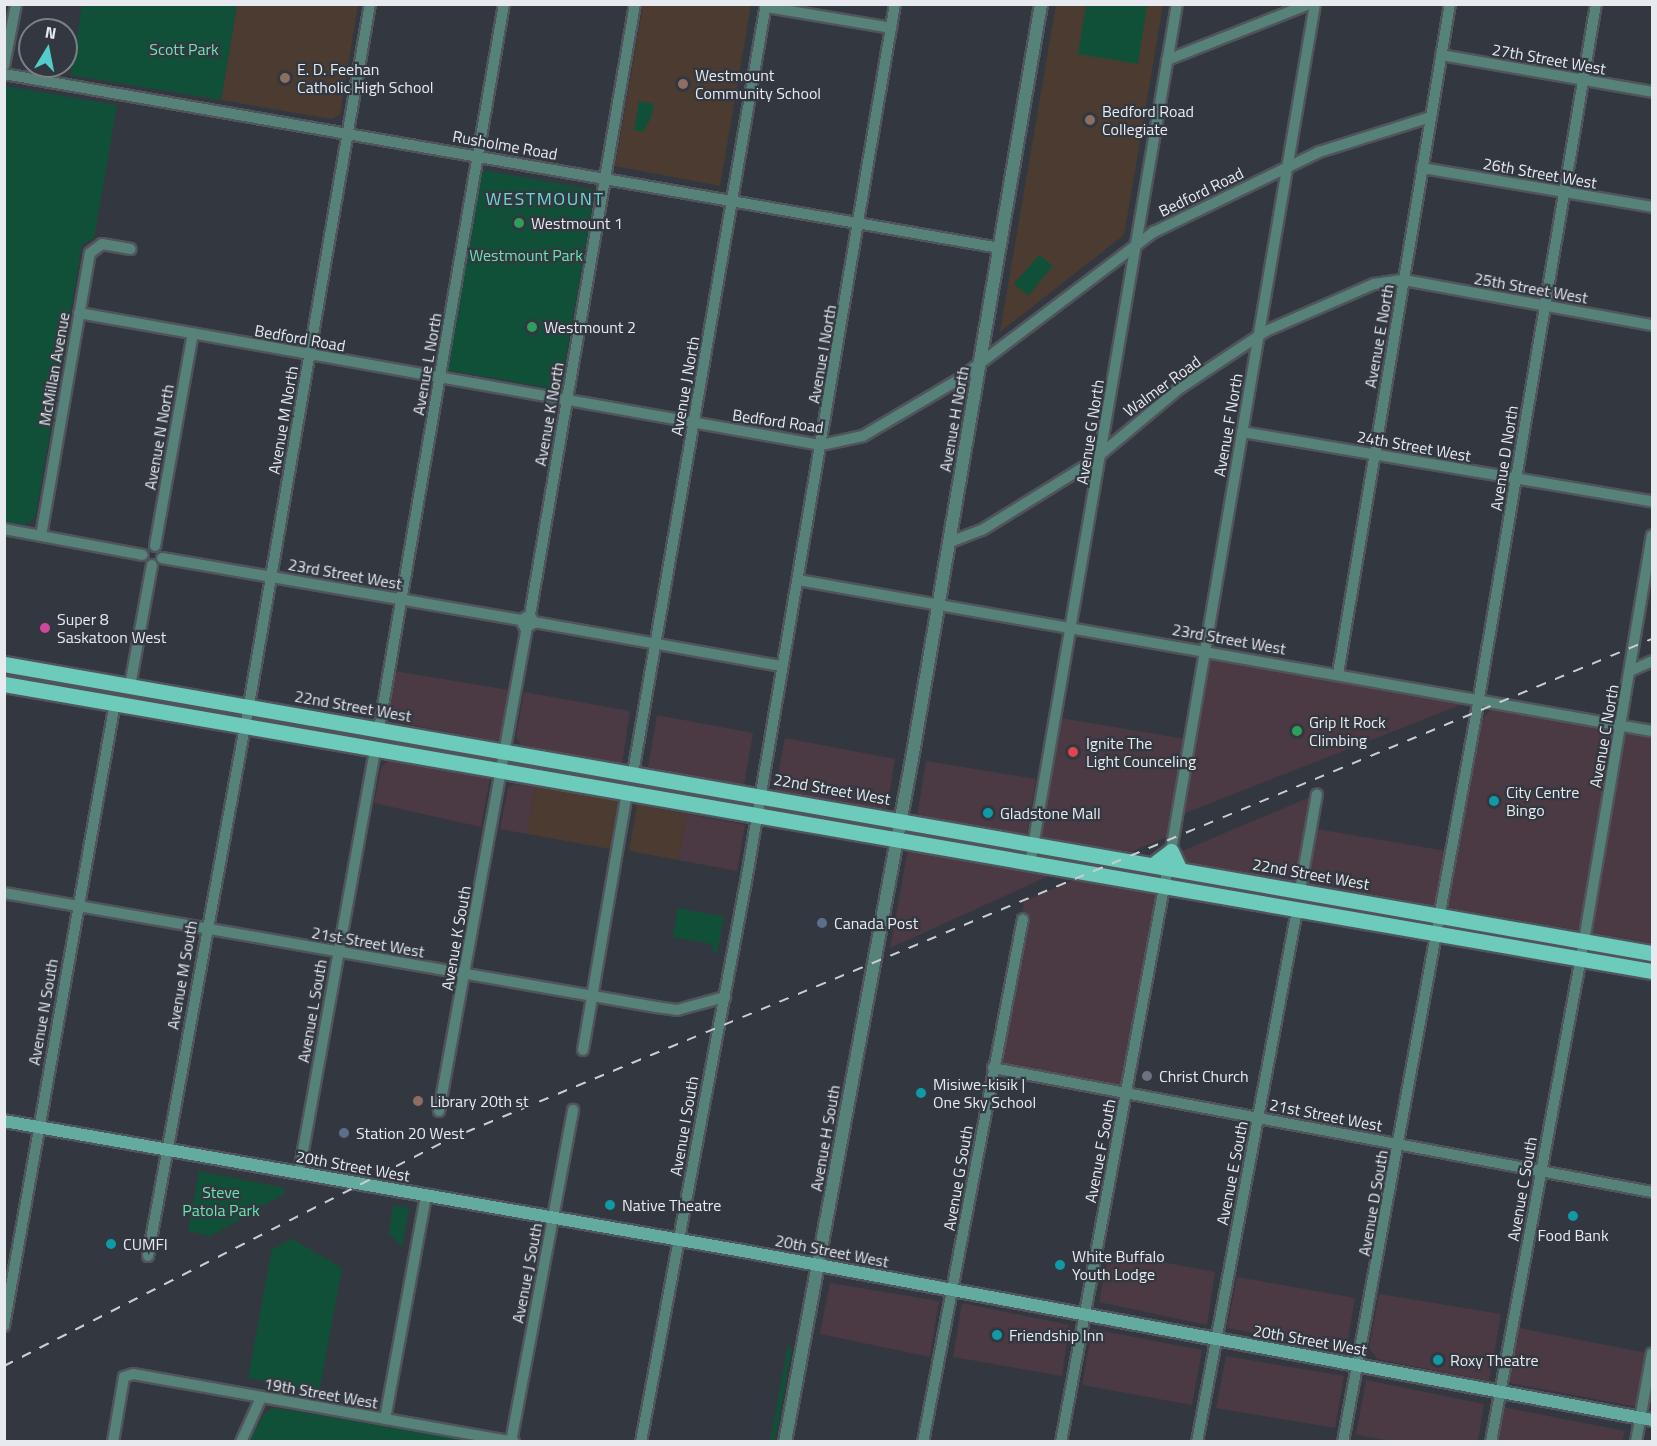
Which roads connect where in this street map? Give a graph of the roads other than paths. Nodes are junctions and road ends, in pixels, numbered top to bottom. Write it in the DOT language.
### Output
graph roads {
  1 [pos="16,4"];
  2 [pos="370,4"];
  3 [pos="504,4"];
  4 [pos="634,4"];
  5 [pos="895,4"];
  6 [pos="1041,4"];
  7 [pos="1176,4"];
  8 [pos="1310,4"];
  9 [pos="1315,4"];
  10 [pos="1450,4"];
  11 [pos="1596,4"];
  12 [pos="766,6"];
  13 [pos="891,28"];
  14 [pos="1441,55"];
  15 [pos="1167,60"];
  16 [pos="4,66"];
  17 [pos="4,74"];
  18 [pos="1583,80"];
  19 [pos="1653,92"];
  20 [pos="1431,117"];
  21 [pos="348,132"];
  22 [pos="478,156"];
  23 [pos="1287,166"];
  24 [pos="1422,168"];
  25 [pos="605,178"];
  26 [pos="1565,193"];
  27 [pos="732,200"];
  28 [pos="1653,207"];
  29 [pos="861,223"];
  30 [pos="1136,245"];
  31 [pos="1000,248"];
  32 [pos="131,249"];
  33 [pos="1404,280"];
  34 [pos="1545,305"];
  35 [pos="79,313"];
  36 [pos="1653,325"];
  37 [pos="193,333"];
  38 [pos="1258,337"];
  39 [pos="309,354"];
  40 [pos="980,364"];
  41 [pos="440,378"];
  42 [pos="567,400"];
  43 [pos="694,423"];
  44 [pos="1242,432"];
  45 [pos="820,445"];
  46 [pos="1101,453"];
  47 [pos="1374,454"];
  48 [pos="1516,478"];
  49 [pos="1653,501"];
  50 [pos="4,530"];
  51 [pos="41,536"];
  52 [pos="1653,536"];
  53 [pos="950,542"];
  54 [pos="155,546"];
  55 [pos="143,555"];
  56 [pos="162,558"];
  57 [pos="152,565"];
  58 [pos="271,576"];
  59 [pos="798,580"];
  60 [pos="402,599"];
  61 [pos="939,604"];
  62 [pos="528,621"];
  63 [pos="1072,627"];
  64 [pos="656,644"];
  65 [pos="1204,651"];
  66 [pos="1653,661"];
  67 [pos="4,664"];
  68 [pos="782,666"];
  69 [pos="1630,671"];
  70 [pos="1338,674"];
  71 [pos="4,684"];
  72 [pos="130,686"];
  73 [pos="1479,698"];
  74 [pos="115,703"];
  75 [pos="249,703"];
  76 [pos="243,726"];
  77 [pos="1621,726"];
  78 [pos="379,729"];
  79 [pos="1653,731"];
  80 [pos="375,749"];
  81 [pos="505,751"];
  82 [pos="501,771"];
  83 [pos="633,773"];
  84 [pos="627,793"];
  85 [pos="1317,794"];
  86 [pos="760,795"];
  87 [pos="757,815"];
  88 [pos="901,820"];
  89 [pos="898,840"];
  90 [pos="1034,843"];
  91 [pos="1168,862"];
  92 [pos="1030,864"];
  93 [pos="1164,888"];
  94 [pos="1300,890"];
  95 [pos="4,893"];
  96 [pos="78,906"];
  97 [pos="1297,910"];
  98 [pos="1441,916"];
  99 [pos="1023,919"];
  100 [pos="206,928"];
  101 [pos="1437,935"];
  102 [pos="1584,941"];
  103 [pos="338,952"];
  104 [pos="1653,953"];
  105 [pos="1580,960"];
  106 [pos="1653,971"];
  107 [pos="465,974"];
  108 [pos="591,996"];
  109 [pos="725,997"];
  110 [pos="583,1050"];
  111 [pos="993,1068"];
  112 [pos="1126,1093"];
  113 [pos="573,1110"];
  114 [pos="439,1111"];
  115 [pos="1258,1118"];
  116 [pos="4,1121"];
  117 [pos="39,1127"];
  118 [pos="1399,1144"];
  119 [pos="166,1150"];
  120 [pos="1540,1171"];
  121 [pos="299,1173"];
  122 [pos="1653,1192"];
  123 [pos="426,1195"];
  124 [pos="553,1218"];
  125 [pos="678,1240"];
  126 [pos="148,1257"];
  127 [pos="818,1265"];
  128 [pos="952,1290"];
  129 [pos="1084,1315"];
  130 [pos="4,1326"];
  131 [pos="1216,1339"];
  132 [pos="1653,1353"];
  133 [pos="1357,1365"];
  134 [pos="1500,1391"];
  135 [pos="261,1398"];
  136 [pos="385,1419"];
  137 [pos="1647,1419"];
  138 [pos="512,1441"];
  139 [pos="113,1442"];
  140 [pos="241,1442"];
  141 [pos="641,1442"];
  142 [pos="785,1442"];
  143 [pos="923,1442"];
  144 [pos="1061,1442"];
  145 [pos="1197,1442"];
  146 [pos="1343,1442"];
  147 [pos="1491,1442"];
  148 [pos="1636,1442"];
  1 -- 16 [label="street"];
  2 -- 21 [label="street, Avenue M North"];
  3 -- 22 [label="street, Avenue L North"];
  4 -- 25 [label="street, Avenue K North"];
  5 -- 13 [label="street, Avenue I North"];
  6 -- 31 [label="street, Avenue H North"];
  7 -- 15 [label="street, Avenue G North"];
  8 -- 15 [label="street"];
  9 -- 23 [label="street, Avenue F North"];
  10 -- 14 [label="street, Avenue E North"];
  11 -- 18 [label="street, Avenue D North"];
  12 -- 13 [label="street"];
  12 -- 27 [label="street, Avenue J North"];
  13 -- 29 [label="street, Avenue I North"];
  14 -- 18 [label="street, 27th Street West"];
  14 -- 20 [label="street, Avenue E North"];
  15 -- 30 [label="street, Avenue G North"];
  17 -- 21 [label="street, Rusholme Road"];
  18 -- 19 [label="street, 27th Street West"];
  18 -- 26 [label="street, Avenue D North"];
  20 -- 23 [label="street, Bedford Road"];
  20 -- 24 [label="street, Avenue E North"];
  21 -- 22 [label="street, Rusholme Road"];
  21 -- 39 [label="street, Avenue M North"];
  22 -- 25 [label="street, Rusholme Road"];
  22 -- 41 [label="street, Avenue L North"];
  23 -- 30 [label="street, Bedford Road"];
  23 -- 38 [label="street, Avenue F North"];
  24 -- 26 [label="street, 26th Street West"];
  24 -- 33 [label="street, Avenue E North"];
  25 -- 27 [label="street, Rusholme Road"];
  25 -- 42 [label="street, Avenue K North"];
  26 -- 28 [label="street, 26th Street West"];
  26 -- 34 [label="street, Avenue D North"];
  27 -- 29 [label="street, Rusholme Road"];
  27 -- 43 [label="street, Avenue J North"];
  29 -- 31 [label="street, Rusholme Road"];
  29 -- 45 [label="street, Avenue I North"];
  30 -- 40 [label="street, Bedford Road"];
  30 -- 46 [label="street, Avenue G North"];
  31 -- 40 [label="street, Avenue H North"];
  32 -- 35 [label="street, McMillan Avenue"];
  33 -- 34 [label="street, 25th Street West"];
  33 -- 38 [label="street, Walmer Road"];
  33 -- 47 [label="street, Avenue E North"];
  34 -- 36 [label="street, 25th Street West"];
  34 -- 48 [label="street, Avenue D North"];
  35 -- 37 [label="street, Bedford Road"];
  35 -- 51 [label="street, McMillan Avenue"];
  37 -- 39 [label="street, Bedford Road"];
  37 -- 54 [label="street, Avenue N North"];
  38 -- 44 [label="street, Avenue F North"];
  38 -- 46 [label="street, Walmer Road"];
  39 -- 41 [label="street, Bedford Road"];
  39 -- 58 [label="street, Avenue M North"];
  40 -- 45 [label="street, Bedford Road"];
  40 -- 53 [label="street, Avenue H North"];
  41 -- 42 [label="street, Bedford Road"];
  41 -- 60 [label="street, Avenue L North"];
  42 -- 43 [label="street, Bedford Road"];
  42 -- 62 [label="street, Avenue K North"];
  43 -- 45 [label="street, Bedford Road"];
  43 -- 64 [label="street, Avenue J North"];
  44 -- 47 [label="street, 24th Street West"];
  44 -- 65 [label="street, Avenue F North"];
  45 -- 59 [label="street, Avenue I North"];
  46 -- 53 [label="street, Walmer Road"];
  46 -- 63 [label="street, Avenue G North"];
  47 -- 48 [label="street, 24th Street West"];
  47 -- 70 [label="street, Avenue E North"];
  48 -- 49 [label="street, 24th Street West"];
  48 -- 73 [label="street, Avenue D North"];
  50 -- 51 [label="street"];
  51 -- 55 [label="street"];
  52 -- 69 [label="street, Avenue C North"];
  53 -- 61 [label="street, Avenue H North"];
  54 -- 55 [label="street"];
  54 -- 56 [label="street"];
  55 -- 57 [label="street"];
  56 -- 57 [label="street"];
  56 -- 58 [label="street, 23rd Street West"];
  57 -- 72 [label="street"];
  58 -- 60 [label="street, 23rd Street West"];
  58 -- 75 [label="street, Avenue M North"];
  59 -- 61 [label="street, 23rd Street West"];
  59 -- 68 [label="street, Avenue I North"];
  60 -- 62 [label="street, 23rd Street West"];
  60 -- 78 [label="street, Avenue L North"];
  61 -- 63 [label="street, 23rd Street West"];
  61 -- 88 [label="street, Avenue H North"];
  62 -- 64 [label="street, 23rd Street West"];
  62 -- 81 [label="street, Avenue K North"];
  63 -- 65 [label="street, 23rd Street West"];
  63 -- 90 [label="street, Avenue G North"];
  64 -- 68 [label="street, 23rd Street West"];
  64 -- 83 [label="street, Avenue J North"];
  65 -- 70 [label="street, 23rd Street West"];
  65 -- 91 [label="street, Avenue F North"];
  66 -- 69 [label="street"];
  67 -- 72 [label="main road, 22nd Street West"];
  68 -- 86 [label="street, Avenue I North"];
  69 -- 77 [label="street, Avenue C North"];
  70 -- 73 [label="street, 23rd Street West"];
  71 -- 74 [label="main road"];
  72 -- 75 [label="main road, 22nd Street West"];
  73 -- 77 [label="street, 23rd Street West"];
  73 -- 98 [label="street, Avenue D North"];
  74 -- 76 [label="main road"];
  74 -- 96 [label="street, Avenue N South"];
  75 -- 76 [label="street, Avenue M South"];
  75 -- 78 [label="main road, 22nd Street West"];
  76 -- 80 [label="main road"];
  76 -- 100 [label="street, Avenue M South"];
  77 -- 79 [label="street, 23rd Street West"];
  77 -- 102 [label="street, Avenue C North"];
  78 -- 81 [label="main road, 22nd Street West"];
  80 -- 82 [label="main road"];
  80 -- 103 [label="street, Avenue L South"];
  81 -- 82 [label="street, Avenue K North"];
  81 -- 83 [label="main road, 22nd Street West"];
  82 -- 84 [label="main road"];
  82 -- 107 [label="street, Avenue K South"];
  83 -- 86 [label="main road, 22nd Street West"];
  84 -- 87 [label="main road"];
  84 -- 108 [label="street"];
  85 -- 94 [label="street"];
  86 -- 87 [label="street, Avenue I North"];
  86 -- 88 [label="main road, 22nd Street West"];
  87 -- 89 [label="main road"];
  87 -- 109 [label="street, Avenue I South"];
  88 -- 89 [label="street, Avenue H North"];
  88 -- 90 [label="main road, 22nd Street West"];
  89 -- 92 [label="main road"];
  89 -- 127 [label="street, Avenue H South"];
  90 -- 91 [label="main road, 22nd Street West"];
  90 -- 92 [label="street, Avenue G North"];
  91 -- 93 [label="street, Avenue F South"];
  91 -- 94 [label="main road, 22nd Street West"];
  92 -- 93 [label="main road"];
  93 -- 97 [label="main road"];
  93 -- 112 [label="street, Avenue F South"];
  94 -- 98 [label="main road, 22nd Street West"];
  95 -- 96 [label="street, 21st Street West"];
  96 -- 100 [label="street, 21st Street West"];
  96 -- 117 [label="street, Avenue N South"];
  97 -- 101 [label="main road"];
  97 -- 115 [label="street, Avenue E South"];
  98 -- 101 [label="street, Avenue D South"];
  98 -- 102 [label="main road, 22nd Street West"];
  99 -- 111 [label="street, Avenue G South"];
  100 -- 103 [label="street, 21st Street West"];
  100 -- 119 [label="street, Avenue M South"];
  101 -- 105 [label="main road"];
  101 -- 118 [label="street, Avenue D South"];
  102 -- 104 [label="main road, 22nd Street West"];
  102 -- 105 [label="street, Avenue C South"];
  103 -- 107 [label="street, 21st Street West"];
  103 -- 121 [label="street, Avenue L South"];
  105 -- 106 [label="main road"];
  105 -- 120 [label="street, Avenue C South"];
  107 -- 108 [label="street, 21st Street West"];
  107 -- 114 [label="street, Avenue K South"];
  108 -- 109 [label="street, 21st Street West"];
  108 -- 110 [label="street"];
  109 -- 125 [label="street, Avenue I South"];
  111 -- 112 [label="street, 21st Street West"];
  111 -- 128 [label="street, Avenue G South"];
  112 -- 115 [label="street, 21st Street West"];
  112 -- 129 [label="street, Avenue F South"];
  113 -- 124 [label="street, Avenue J South"];
  115 -- 118 [label="street, 21st Street West"];
  115 -- 131 [label="street, Avenue E South"];
  116 -- 117 [label="main road, 20th Street West"];
  117 -- 119 [label="main road, 20th Street West"];
  117 -- 130 [label="street, Avenue N South"];
  118 -- 120 [label="street, 21st Street West"];
  118 -- 133 [label="street, Avenue D South"];
  119 -- 121 [label="main road, 20th Street West"];
  119 -- 126 [label="street, Avenue M South"];
  120 -- 122 [label="street, 21st Street West"];
  120 -- 134 [label="street, Avenue C South"];
  121 -- 123 [label="main road, 20th Street West"];
  123 -- 124 [label="main road, 20th Street West"];
  123 -- 136 [label="street"];
  124 -- 125 [label="main road, 20th Street West"];
  124 -- 138 [label="street, Avenue J South"];
  125 -- 127 [label="main road, 20th Street West"];
  125 -- 141 [label="street, Avenue I South"];
  127 -- 128 [label="main road, 20th Street West"];
  127 -- 142 [label="street, Avenue H South"];
  128 -- 129 [label="main road, 20th Street West"];
  128 -- 143 [label="street, Avenue G South"];
  129 -- 131 [label="main road, 20th Street West"];
  129 -- 144 [label="street, Avenue F South"];
  131 -- 133 [label="main road, 20th Street West"];
  131 -- 145 [label="street, Avenue E South"];
  132 -- 137 [label="street"];
  133 -- 134 [label="main road, 20th Street West"];
  133 -- 146 [label="street, Avenue D South"];
  134 -- 137 [label="main road, 20th Street West"];
  134 -- 147 [label="street, Avenue C South"];
  135 -- 136 [label="street, 19th Street West"];
  135 -- 139 [label="street, 19th Street West"];
  135 -- 140 [label="street"];
  136 -- 138 [label="street, 19th Street West"];
  137 -- 148 [label="street"];
}
